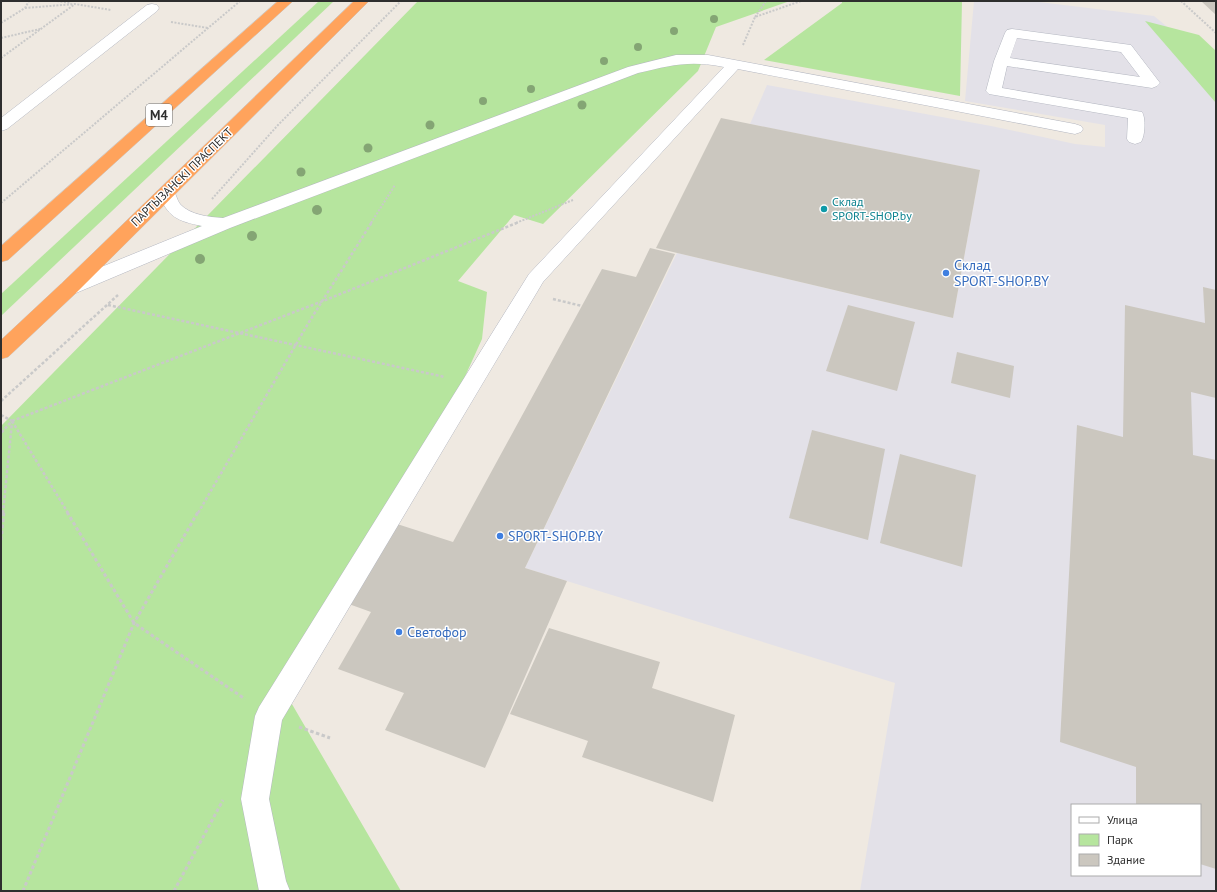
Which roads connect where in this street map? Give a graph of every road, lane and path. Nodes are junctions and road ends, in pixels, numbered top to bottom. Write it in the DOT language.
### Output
graph roads {
  1 [pos="29,1"];
  2 [pos="57,1"];
  3 [pos="79,1"];
  4 [pos="240,1"];
  5 [pos="286,1"];
  6 [pos="362,1"];
  7 [pos="401,1"];
  8 [pos="766,1"];
  9 [pos="801,1"];
  10 [pos="1181,1"];
  11 [pos="75,4"];
  12 [pos="24,8"];
  13 [pos="152,8"];
  14 [pos="755,17"];
  15 [pos="1,23"];
  16 [pos="41,29"];
  17 [pos="1216,33"];
  18 [pos="1,38"];
  19 [pos="1,58"];
  20 [pos="1001,61"];
  21 [pos="734,65"];
  22 [pos="1,126"];
  23 [pos="1076,129"];
  24 [pos="1135,139"];
  25 [pos="416,152"];
  26 [pos="167,193"];
  27 [pos="578,198"];
  28 [pos="211,199"];
  29 [pos="1,203"];
  30 [pos="224,224"];
  31 [pos="31,229"];
  32 [pos="1,239"];
  33 [pos="1,256"];
  34 [pos="69,288"];
  35 [pos="123,290"];
  36 [pos="323,300"];
  37 [pos="108,305"];
  38 [pos="240,332"];
  39 [pos="296,344"];
  40 [pos="1,352"];
  41 [pos="474,383"];
  42 [pos="1,401"];
  43 [pos="1,415"];
  44 [pos="12,421"];
  45 [pos="1,433"];
  46 [pos="1,540"];
  47 [pos="134,622"];
  48 [pos="269,716"];
  49 [pos="330,738"];
  50 [pos="227,793"];
  51 [pos="23,891"];
  52 [pos="174,891"];
  53 [pos="275,891"];
  1 -- 12 [label="path"];
  2 -- 11 [label="path"];
  3 -- 11 [label="path"];
  4 -- 29 [label="path"];
  5 -- 31 [label="highway, М4"];
  6 -- 26 [label="highway, ПАРТЫЗАНСКІ ПРАСПЕКТ"];
  7 -- 28 [label="path"];
  8 -- 14 [label="path"];
  9 -- 14 [label="path"];
  10 -- 17 [label="path"];
  11 -- 12 [label="path"];
  11 -- 16 [label="path"];
  12 -- 15 [label="path"];
  13 -- 22 [label="lane"];
  14 -- 21 [label="path"];
  16 -- 18 [label="path"];
  16 -- 19 [label="path"];
  20 -- 20 [label="lane"];
  20 -- 24 [label="lane"];
  21 -- 23 [label="lane"];
  21 -- 25 [label="lane"];
  21 -- 41 [label="lane"];
  25 -- 30 [label="lane"];
  25 -- 36 [label="path"];
  26 -- 30 [label="lane"];
  26 -- 34 [label="highway, ПАРТЫЗАНСКІ ПРАСПЕКТ"];
  27 -- 36 [label="path"];
  30 -- 34 [label="lane"];
  31 -- 32 [label="highway"];
  31 -- 33 [label="highway, М4"];
  34 -- 40 [label="highway, ПАРТЫЗАНСКІ ПРАСПЕКТ"];
  35 -- 37 [label="path"];
  36 -- 38 [label="path"];
  36 -- 39 [label="path"];
  37 -- 38 [label="path"];
  37 -- 42 [label="path"];
  38 -- 39 [label="path"];
  38 -- 44 [label="path"];
  39 -- 41 [label="path"];
  39 -- 47 [label="path"];
  41 -- 48 [label="lane"];
  43 -- 44 [label="path"];
  44 -- 45 [label="path"];
  44 -- 46 [label="path"];
  44 -- 47 [label="path"];
  47 -- 48 [label="path"];
  47 -- 51 [label="path"];
  48 -- 49 [label="path"];
  48 -- 53 [label="lane"];
  50 -- 52 [label="path"];
}
